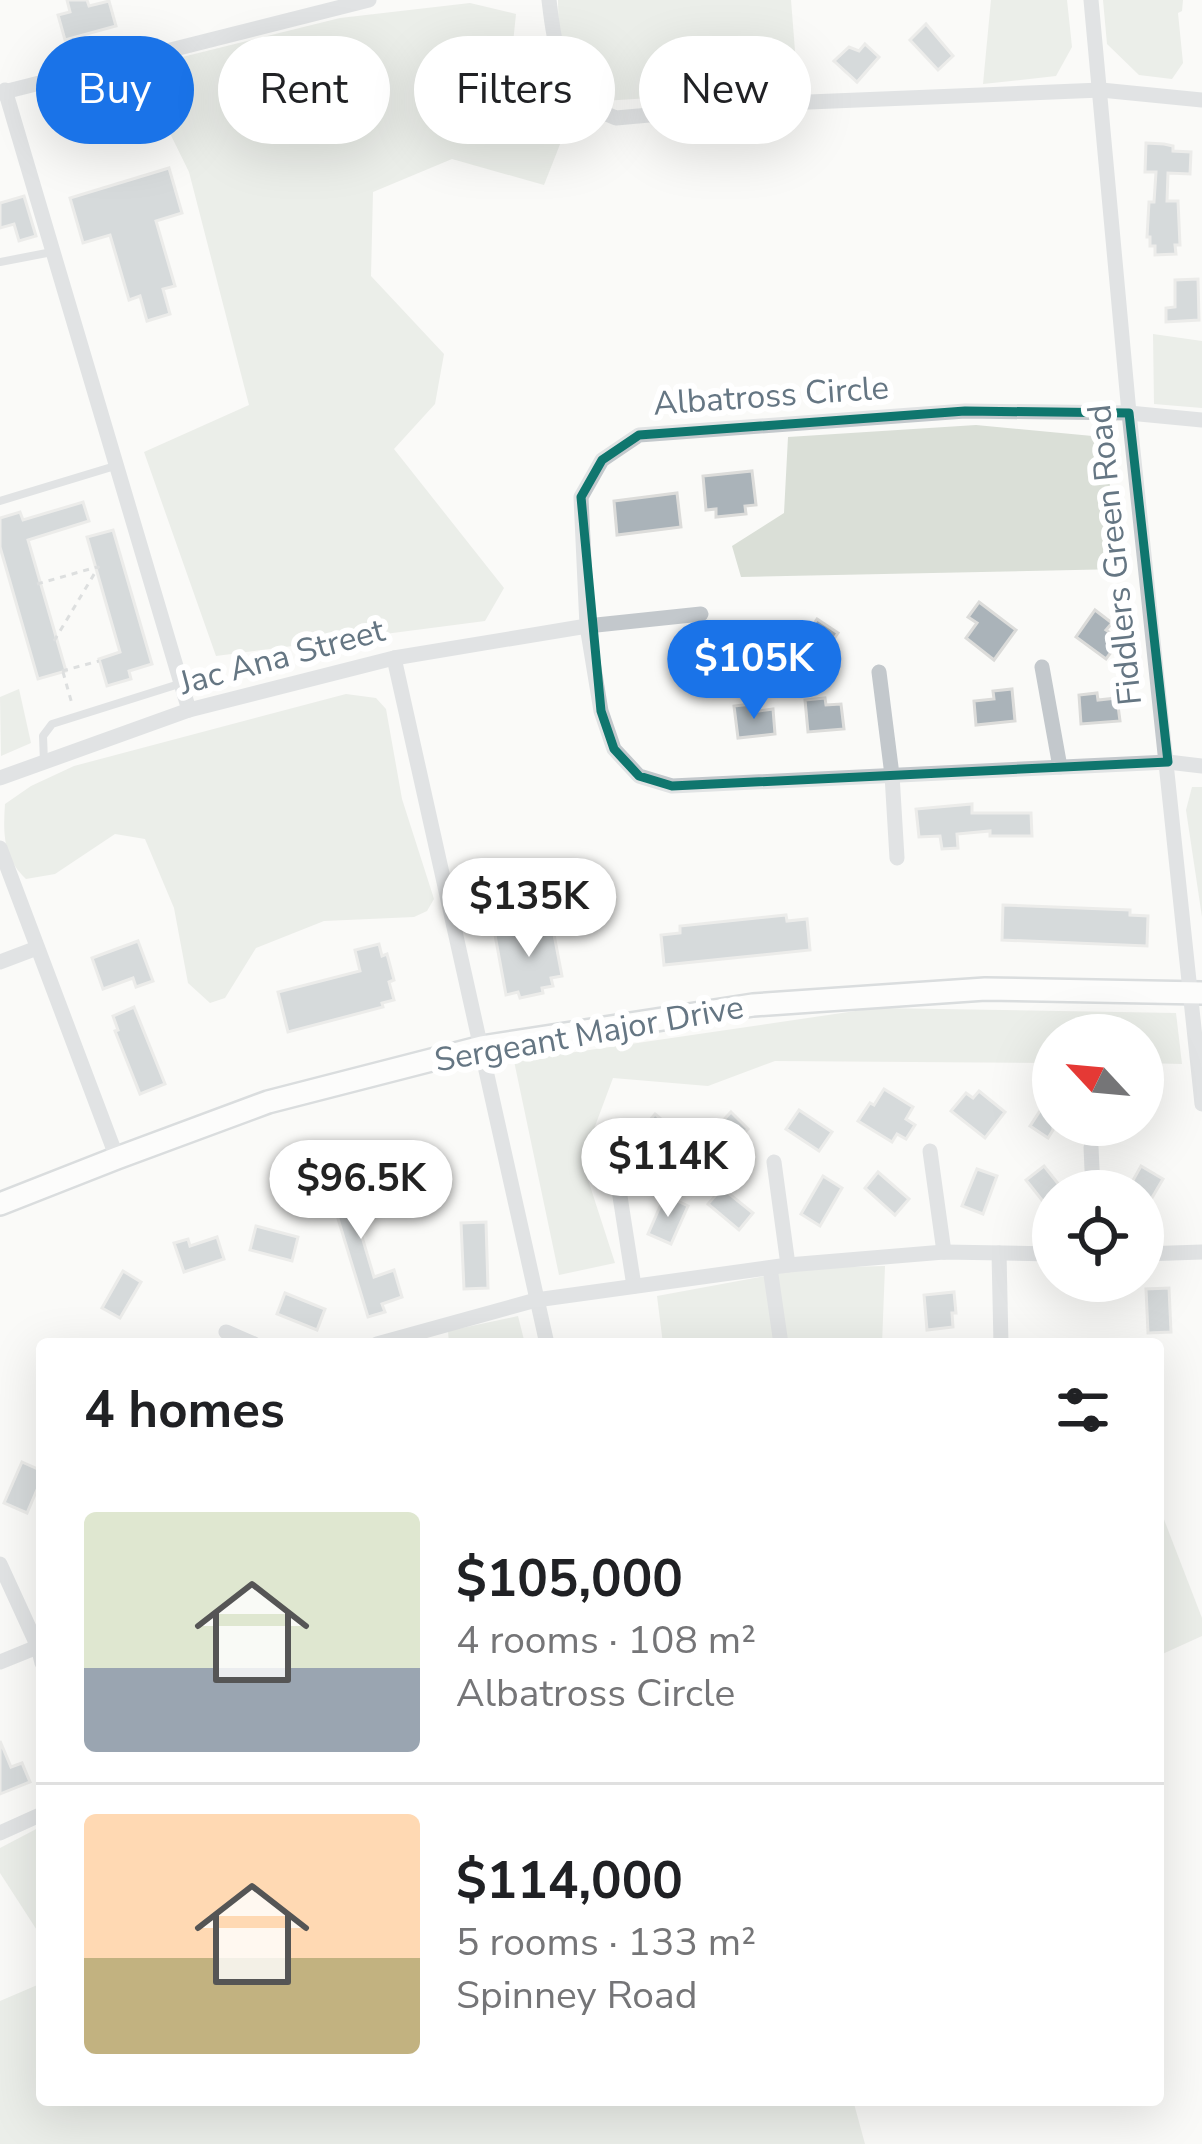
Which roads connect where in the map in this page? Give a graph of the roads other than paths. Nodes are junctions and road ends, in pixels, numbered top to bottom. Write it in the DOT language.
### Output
graph roads {
  1 [pos="369,0"];
  2 [pos="548,0"];
  3 [pos="1091,0"];
  4 [pos="1101,90"];
  5 [pos="3,92"];
  6 [pos="1202,100"];
  7 [pos="53,251"];
  8 [pos="0,262"];
  9 [pos="1130,413"];
  10 [pos="1202,420"];
  11 [pos="117,466"];
  12 [pos="0,501"];
  13 [pos="701,614"];
  14 [pos="587,626"];
  15 [pos="394,658"];
  16 [pos="1042,667"];
  17 [pos="879,673"];
  18 [pos="181,683"];
  19 [pos="189,710"];
  20 [pos="44,762"];
  21 [pos="1168,762"];
  22 [pos="1202,766"];
  23 [pos="1060,767"];
  24 [pos="892,776"];
  25 [pos="0,778"];
  26 [pos="0,848"];
  27 [pos="897,858"];
  28 [pos="37,948"];
  29 [pos="0,962"];
  30 [pos="1195,993"];
  31 [pos="482,1047"];
  32 [pos="1202,1104"];
  33 [pos="1091,1147"];
  34 [pos="930,1151"];
  35 [pos="117,1158"];
  36 [pos="774,1162"];
  37 [pos="1092,1170"];
  38 [pos="619,1190"];
  39 [pos="0,1204"];
  40 [pos="944,1252"];
  41 [pos="1202,1252"];
  42 [pos="999,1253"];
  43 [pos="1164,1253"];
  44 [pos="1032,1254"];
  45 [pos="788,1265"];
  46 [pos="770,1268"];
  47 [pos="634,1286"];
  48 [pos="536,1300"];
  49 [pos="226,1331"];
  50 [pos="241,1338"];
  51 [pos="399,1338"];
  52 [pos="546,1338"];
  53 [pos="780,1338"];
  54 [pos="1001,1338"];
  55 [pos="0,1564"];
  56 [pos="36,1641"];
  57 [pos="36,1653"];
  58 [pos="0,1662"];
  59 [pos="36,1817"];
  60 [pos="0,1833"];
  1 -- 5 [label="street"];
  2 -- 4 [label="street"];
  3 -- 4 [label="street, Fiddlers Green Road"];
  4 -- 6 [label="street"];
  4 -- 9 [label="street, Fiddlers Green Road"];
  5 -- 7 [label="street"];
  7 -- 8 [label="lane"];
  7 -- 11 [label="street"];
  9 -- 10 [label="street, Albatross Circle"];
  9 -- 14 [label="street, Albatross Circle"];
  9 -- 21 [label="street, Fiddlers Green Road"];
  11 -- 12 [label="lane"];
  11 -- 18 [label="street"];
  13 -- 14 [label="street, Jac Ana Street"];
  14 -- 15 [label="street, Jac Ana Street"];
  14 -- 24 [label="street, Albatross Circle"];
  15 -- 19 [label="street, Jac Ana Street"];
  15 -- 31 [label="street"];
  16 -- 23 [label="street"];
  17 -- 24 [label="street"];
  18 -- 19 [label="street"];
  18 -- 20 [label="lane"];
  19 -- 20 [label="street, Jac Ana Street"];
  20 -- 25 [label="street, Jac Ana Street"];
  21 -- 22 [label="street, Albatross Circle"];
  21 -- 23 [label="street, Albatross Circle"];
  21 -- 30 [label="street, Fiddlers Green Road"];
  23 -- 24 [label="street, Albatross Circle"];
  24 -- 27 [label="street"];
  26 -- 28 [label="street"];
  28 -- 29 [label="street"];
  28 -- 35 [label="street"];
  30 -- 31 [label="street, Sergeant Major Drive"];
  30 -- 32 [label="street, Fiddlers Green Road"];
  31 -- 35 [label="street, Sergeant Major Drive"];
  31 -- 48 [label="street"];
  33 -- 37 [label="street"];
  34 -- 40 [label="street"];
  35 -- 39 [label="street, Sergeant Major Drive"];
  36 -- 45 [label="street"];
  38 -- 47 [label="street"];
  40 -- 42 [label="street"];
  40 -- 45 [label="street"];
  41 -- 43 [label="street"];
  42 -- 44 [label="street"];
  42 -- 54 [label="street"];
  45 -- 46 [label="street"];
  46 -- 47 [label="street"];
  46 -- 53 [label="street"];
  47 -- 48 [label="street"];
  48 -- 51 [label="street"];
  48 -- 52 [label="street"];
  49 -- 50 [label="street"];
  55 -- 56 [label="street"];
  57 -- 58 [label="street"];
  59 -- 60 [label="street"];
}
